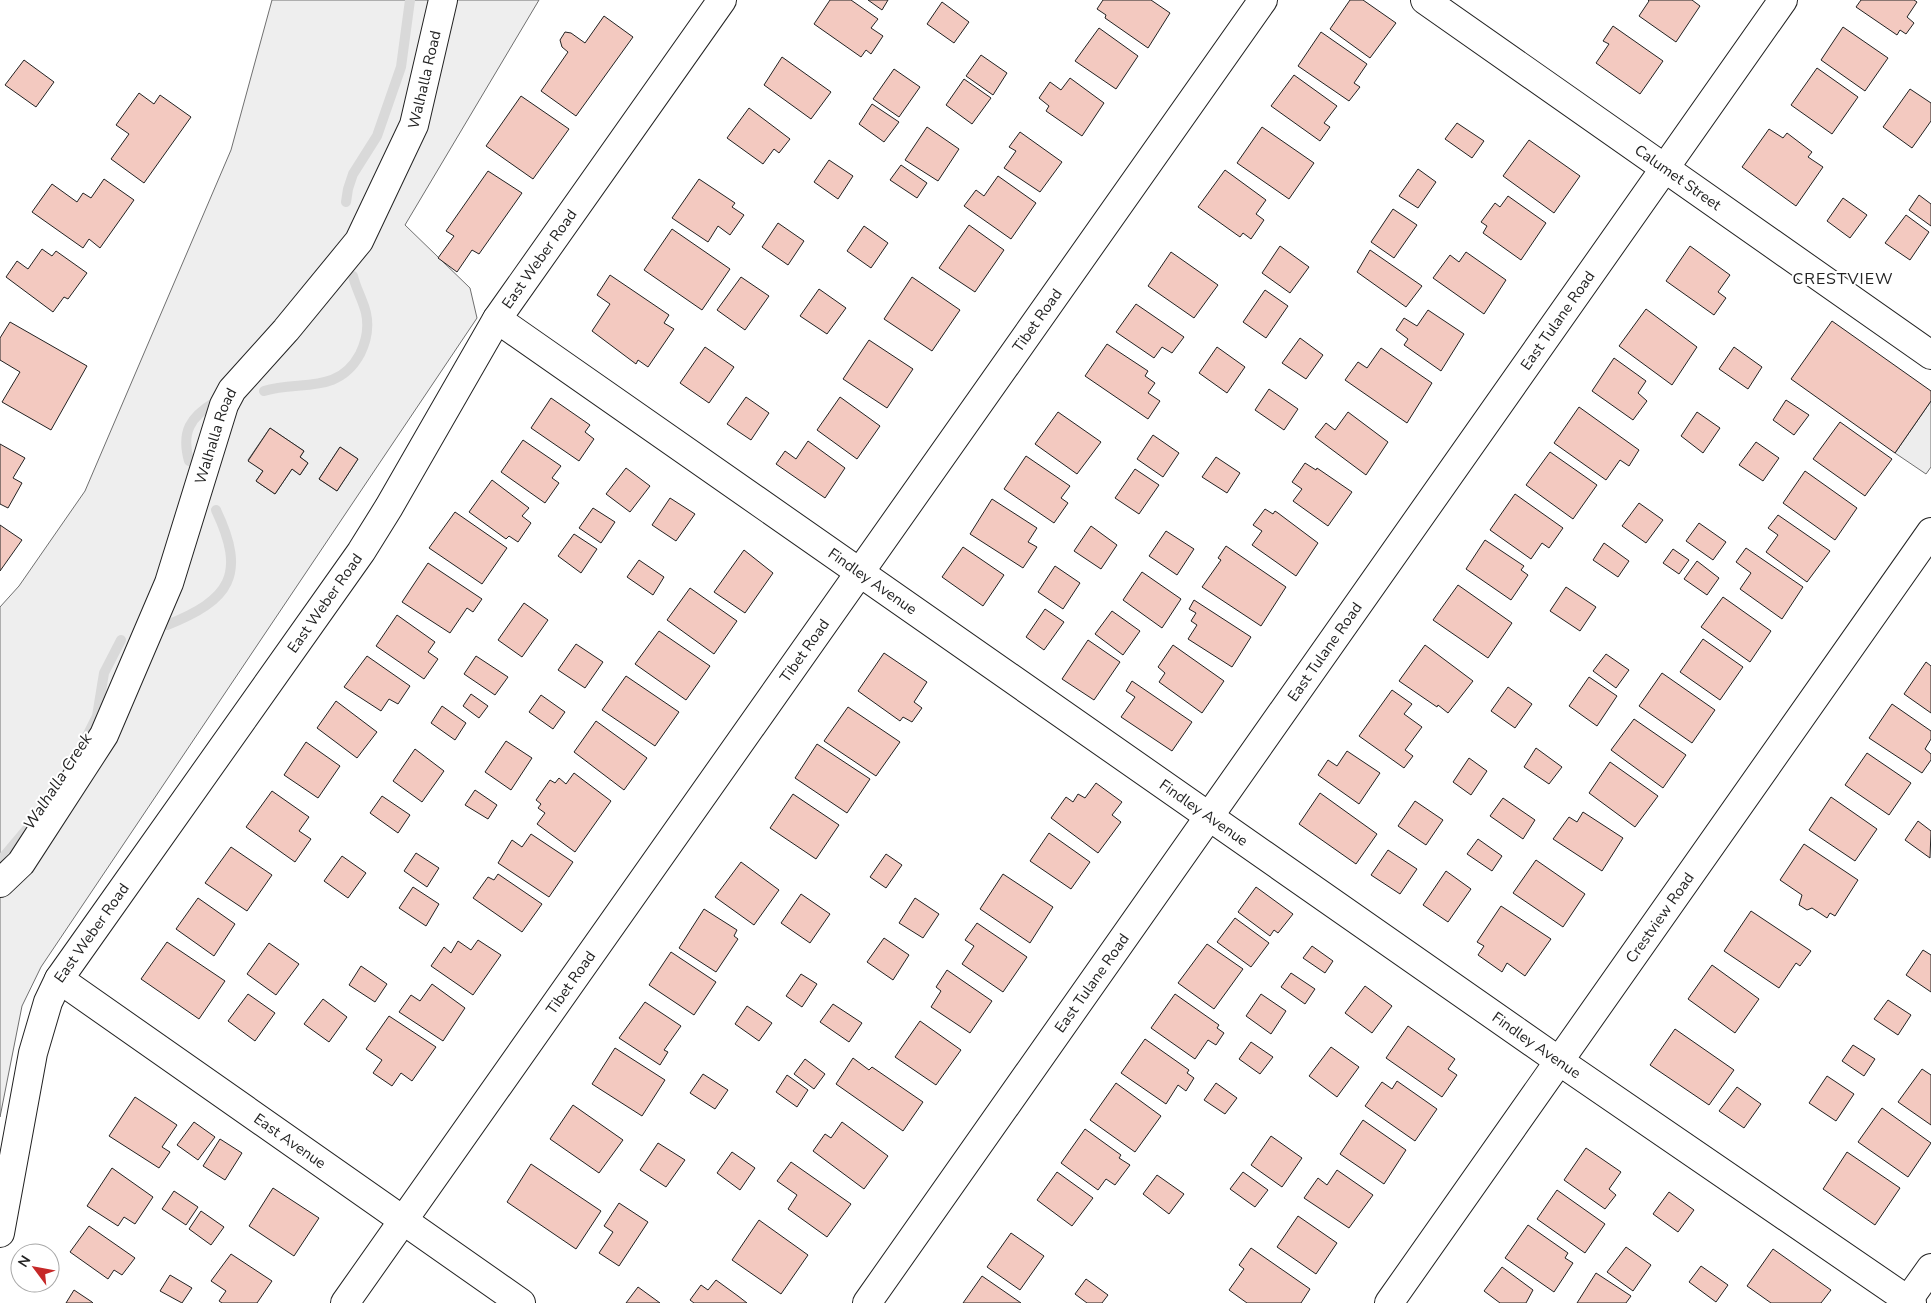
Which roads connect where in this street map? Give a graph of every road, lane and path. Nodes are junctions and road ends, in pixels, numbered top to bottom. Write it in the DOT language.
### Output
graph roads {
  1 [pos="443,0"];
  2 [pos="722,0"];
  3 [pos="1263,0"];
  4 [pos="1425,0"];
  5 [pos="1783,0"];
  6 [pos="1664,170"];
  7 [pos="497,319"];
  8 [pos="1931,355"];
  9 [pos="1931,532"];
  10 [pos="860,572"];
  11 [pos="1210,815"];
  12 [pos="0,883"];
  13 [pos="59,979"];
  14 [pos="1559,1061"];
  15 [pos="403,1220"];
  16 [pos="0,1233"];
  17 [pos="1931,1268"];
  18 [pos="1909,1302"];
  19 [pos="345,1303"];
  20 [pos="521,1303"];
  21 [pos="867,1303"];
  22 [pos="1389,1303"];
  1 -- 12 [label="street, Walhalla Road"];
  2 -- 7 [label="street, East Weber Road"];
  3 -- 10 [label="street, Tibet Road"];
  4 -- 6 [label="street, Calumet Street"];
  5 -- 6 [label="street, East Tulane Road"];
  6 -- 8 [label="street, Calumet Street"];
  6 -- 11 [label="street, East Tulane Road"];
  7 -- 10 [label="street, Findley Avenue"];
  7 -- 13 [label="street, East Weber Road"];
  9 -- 14 [label="street, Crestview Road"];
  10 -- 11 [label="street, Findley Avenue"];
  10 -- 15 [label="street, Tibet Road"];
  11 -- 14 [label="street, Findley Avenue"];
  11 -- 21 [label="street, East Tulane Road"];
  13 -- 15 [label="street, East Avenue"];
  13 -- 16 [label="street, East Weber Road"];
  14 -- 18 [label="street, Findley Avenue"];
  14 -- 22 [label="street, Crestview Road"];
  15 -- 19 [label="street, Tibet Road"];
  15 -- 20 [label="street, East Avenue"];
  17 -- 18 [label="street"];
}
